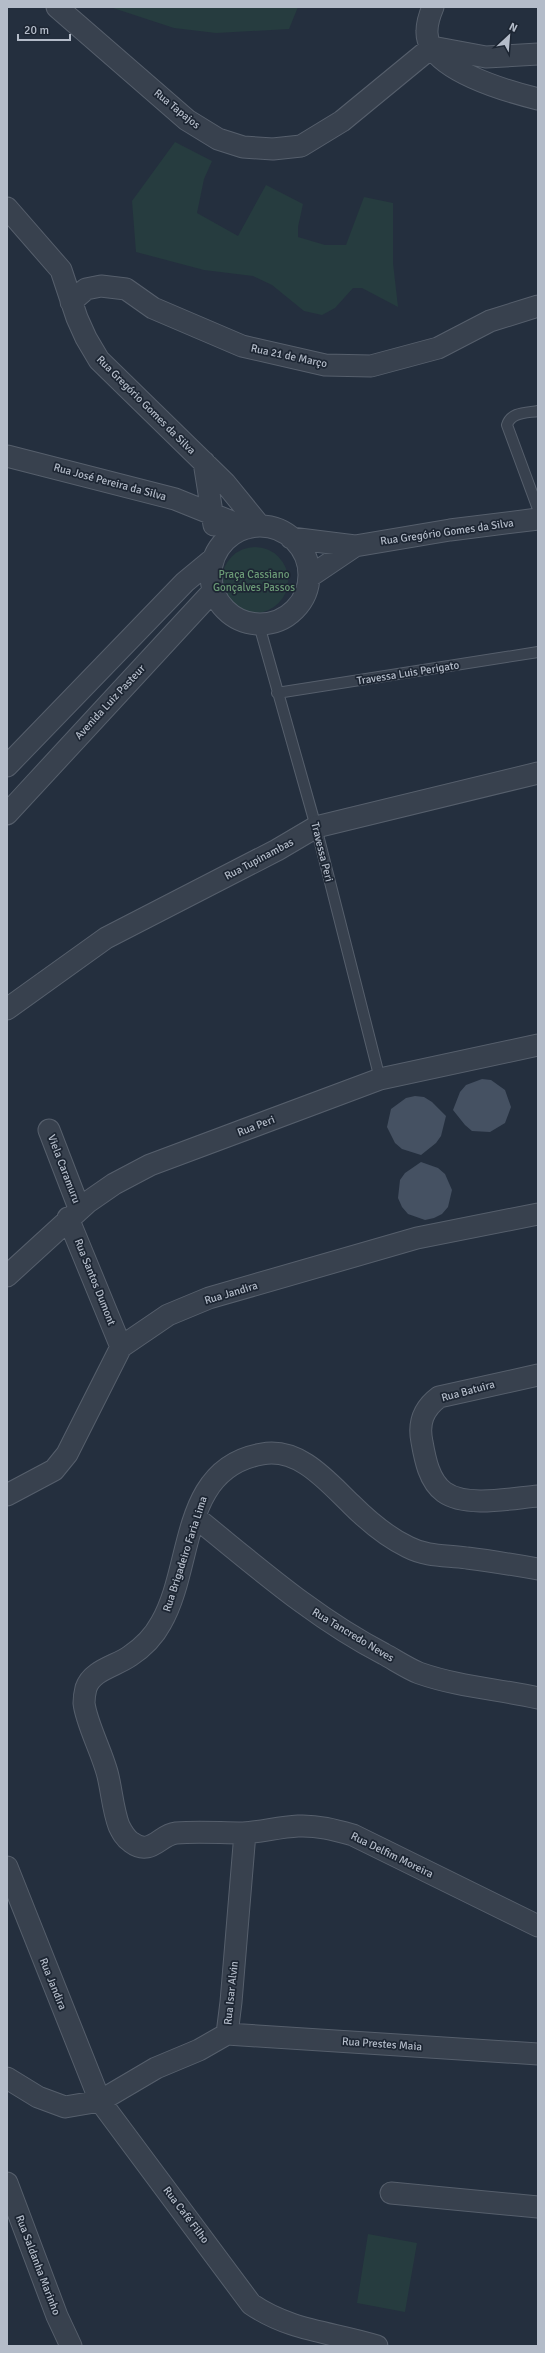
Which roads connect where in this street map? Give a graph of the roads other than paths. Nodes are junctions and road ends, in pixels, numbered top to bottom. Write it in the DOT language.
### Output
graph roads {
  1 [pos="58,7"];
  2 [pos="434,7"];
  3 [pos="432,47"];
  4 [pos="538,54"];
  5 [pos="538,100"];
  6 [pos="7,208"];
  7 [pos="72,302"];
  8 [pos="538,306"];
  9 [pos="538,411"];
  10 [pos="7,456"];
  11 [pos="204,462"];
  12 [pos="538,509"];
  13 [pos="211,513"];
  14 [pos="538,519"];
  15 [pos="253,527"];
  16 [pos="292,538"];
  17 [pos="355,546"];
  18 [pos="216,552"];
  19 [pos="310,577"];
  20 [pos="213,591"];
  21 [pos="259,625"];
  22 [pos="538,652"];
  23 [pos="277,693"];
  24 [pos="7,766"];
  25 [pos="538,773"];
  26 [pos="29,789"];
  27 [pos="7,814"];
  28 [pos="316,827"];
  29 [pos="7,1008"];
  30 [pos="538,1045"];
  31 [pos="380,1079"];
  32 [pos="49,1130"];
  33 [pos="74,1213"];
  34 [pos="538,1214"];
  35 [pos="7,1276"];
  36 [pos="121,1347"];
  37 [pos="538,1375"];
  38 [pos="7,1496"];
  39 [pos="538,1496"];
  40 [pos="195,1517"];
  41 [pos="538,1569"];
  42 [pos="538,1698"];
  43 [pos="245,1833"];
  44 [pos="144,1848"];
  45 [pos="7,1867"];
  46 [pos="538,1926"];
  47 [pos="227,2034"];
  48 [pos="538,2054"];
  49 [pos="7,2078"];
  50 [pos="100,2101"];
  51 [pos="8,2186"];
  52 [pos="391,2193"];
  53 [pos="538,2207"];
  54 [pos="71,2346"];
  55 [pos="377,2346"];
  1 -- 3 [label="street, Rua Tapajos"];
  2 -- 3 [label="street"];
  3 -- 4 [label="street"];
  3 -- 5 [label="street"];
  6 -- 7 [label="street, Rua Gregório Gomes da Silva"];
  7 -- 8 [label="street, Rua 21 de Março"];
  7 -- 11 [label="street, Rua Gregório Gomes da Silva"];
  9 -- 12 [label="lane"];
  10 -- 13 [label="street, Rua José Pereira da Silva"];
  11 -- 13 [label="street, Rua Gregório Gomes da Silva"];
  11 -- 15 [label="street, Rua Gregório Gomes da Silva"];
  13 -- 15 [label="street, Rua José Pereira da Silva"];
  13 -- 18 [label="street"];
  14 -- 17 [label="street, Rua Gregório Gomes da Silva"];
  15 -- 16 [label="street"];
  15 -- 18 [label="street"];
  16 -- 17 [label="street, Rua Gregório Gomes da Silva"];
  16 -- 19 [label="street"];
  17 -- 19 [label="street, Rua Gregório Gomes da Silva"];
  18 -- 20 [label="street"];
  18 -- 24 [label="street"];
  19 -- 21 [label="street"];
  20 -- 21 [label="street"];
  20 -- 26 [label="street, Avenida Luiz Pasteur"];
  21 -- 23 [label="lane, Travessa Peri"];
  22 -- 23 [label="lane, Travessa Luis Perigato"];
  23 -- 28 [label="lane, Travessa Peri"];
  24 -- 26 [label="street"];
  25 -- 28 [label="street, Rua Tupinambas"];
  26 -- 27 [label="street, Avenida Luiz Pasteur"];
  28 -- 29 [label="street, Rua Tupinambas"];
  28 -- 31 [label="lane, Travessa Peri"];
  30 -- 31 [label="street, Rua Peri"];
  31 -- 33 [label="street, Rua Peri"];
  32 -- 33 [label="street, Viela Caramuru"];
  33 -- 35 [label="street, Rua Peri"];
  33 -- 36 [label="street, Rua Santos Dumont"];
  34 -- 36 [label="street, Rua Jandira"];
  36 -- 38 [label="street, Rua Jandira"];
  37 -- 39 [label="street, Rua Batuira"];
  40 -- 41 [label="street, Rua Brigadeiro Faria Lima"];
  40 -- 42 [label="street, Rua Tancredo Neves"];
  40 -- 44 [label="street, Rua Brigadeiro Faria Lima"];
  43 -- 44 [label="street, Rua Delfim Moreira"];
  43 -- 46 [label="street, Rua Delfim Moreira"];
  43 -- 47 [label="street, Rua Isar Alvin"];
  45 -- 50 [label="street, Rua Jandira"];
  47 -- 48 [label="street, Rua Prestes Maia"];
  47 -- 50 [label="street, Rua Isar Alvin"];
  49 -- 50 [label="street"];
  50 -- 55 [label="street, Rua Café Filho"];
  51 -- 54 [label="street, Rua Saldanha Marinho"];
  52 -- 53 [label="street"];
}
